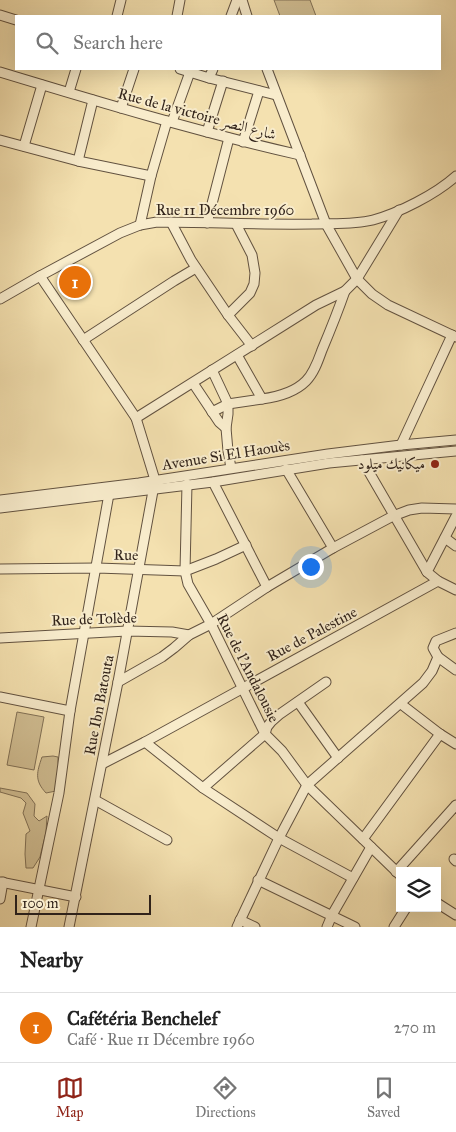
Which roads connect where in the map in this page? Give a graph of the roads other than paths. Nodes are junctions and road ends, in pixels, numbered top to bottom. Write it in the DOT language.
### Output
graph roads {
  1 [pos="121,0"];
  2 [pos="180,0"];
  3 [pos="237,0"];
  4 [pos="242,0"];
  5 [pos="0,15"];
  6 [pos="118,15"];
  7 [pos="177,15"];
  8 [pos="231,15"];
  9 [pos="247,15"];
  10 [pos="15,20"];
  11 [pos="76,70"];
  12 [pos="134,70"];
  13 [pos="183,70"];
  14 [pos="212,70"];
  15 [pos="267,70"];
  16 [pos="0,72"];
  17 [pos="190,72"];
  18 [pos="18,73"];
  19 [pos="209,78"];
  20 [pos="223,81"];
  21 [pos="42,85"];
  22 [pos="259,91"];
  23 [pos="69,92"];
  24 [pos="276,95"];
  25 [pos="93,100"];
  26 [pos="122,108"];
  27 [pos="169,121"];
  28 [pos="207,132"];
  29 [pos="229,138"];
  30 [pos="0,140"];
  31 [pos="243,142"];
  32 [pos="24,146"];
  33 [pos="300,155"];
  34 [pos="78,161"];
  35 [pos="151,176"];
  36 [pos="456,176"];
  37 [pos="398,210"];
  38 [pos="171,222"];
  39 [pos="206,224"];
  40 [pos="236,224"];
  41 [pos="326,224"];
  42 [pos="140,225"];
  43 [pos="196,268"];
  44 [pos="40,276"];
  45 [pos="357,279"];
  46 [pos="345,291"];
  47 [pos="0,299"];
  48 [pos="228,315"];
  49 [pos="454,336"];
  50 [pos="83,340"];
  51 [pos="252,346"];
  52 [pos="237,355"];
  53 [pos="212,370"];
  54 [pos="193,382"];
  55 [pos="262,399"];
  56 [pos="228,404"];
  57 [pos="212,412"];
  58 [pos="136,418"];
  59 [pos="226,428"];
  60 [pos="456,440"];
  61 [pos="401,445"];
  62 [pos="456,451"];
  63 [pos="329,458"];
  64 [pos="362,460"];
  65 [pos="231,468"];
  66 [pos="286,470"];
  67 [pos="213,482"];
  68 [pos="154,484"];
  69 [pos="187,484"];
  70 [pos="109,494"];
  71 [pos="0,505"];
  72 [pos="456,509"];
  73 [pos="393,516"];
  74 [pos="456,516"];
  75 [pos="445,538"];
  76 [pos="246,545"];
  77 [pos="456,546"];
  78 [pos="333,548"];
  79 [pos="97,568"];
  80 [pos="0,569"];
  81 [pos="138,569"];
  82 [pos="185,571"];
  83 [pos="427,572"];
  84 [pos="438,581"];
  85 [pos="267,587"];
  86 [pos="456,590"];
  87 [pos="211,624"];
  88 [pos="127,631"];
  89 [pos="456,632"];
  90 [pos="85,633"];
  91 [pos="189,635"];
  92 [pos="0,638"];
  93 [pos="438,657"];
  94 [pos="456,670"];
  95 [pos="118,682"];
  96 [pos="326,682"];
  97 [pos="243,688"];
  98 [pos="0,697"];
  99 [pos="298,702"];
  100 [pos="401,704"];
  101 [pos="70,711"];
  102 [pos="265,734"];
  103 [pos="440,734"];
  104 [pos="145,742"];
  105 [pos="456,744"];
  106 [pos="338,758"];
  107 [pos="102,764"];
  108 [pos="307,785"];
  109 [pos="204,788"];
  110 [pos="95,800"];
  111 [pos="456,805"];
  112 [pos="279,838"];
  113 [pos="362,839"];
  114 [pos="167,840"];
  115 [pos="371,847"];
  116 [pos="404,867"];
  117 [pos="396,872"];
  118 [pos="353,878"];
  119 [pos="258,880"];
  120 [pos="2,882"];
  121 [pos="39,890"];
  122 [pos="76,896"];
  123 [pos="0,899"];
  124 [pos="441,906"];
  125 [pos="403,912"];
  126 [pos="456,915"];
  127 [pos="332,916"];
  128 [pos="238,923"];
  129 [pos="73,926"];
  130 [pos="31,927"];
  131 [pos="255,927"];
  132 [pos="327,927"];
  133 [pos="355,927"];
  134 [pos="394,927"];
  1 -- 6 [label="street"];
  2 -- 7 [label="street"];
  3 -- 8 [label="street"];
  4 -- 9 [label="street"];
  5 -- 10 [label="street"];
  11 -- 23 [label="street"];
  12 -- 26 [label="street"];
  13 -- 17 [label="street"];
  14 -- 19 [label="street"];
  15 -- 24 [label="street"];
  16 -- 18 [label="street, Rue de la victoire شارع النصر"];
  17 -- 19 [label="street"];
  17 -- 27 [label="street"];
  18 -- 21 [label="street, Rue de la victoire شارع النصر"];
  19 -- 20 [label="street"];
  20 -- 22 [label="street"];
  20 -- 28 [label="street"];
  21 -- 23 [label="street, Rue de la victoire شارع النصر"];
  21 -- 32 [label="street"];
  22 -- 24 [label="street"];
  22 -- 31 [label="street"];
  23 -- 25 [label="street, Rue de la victoire شارع النصر"];
  24 -- 33 [label="street"];
  25 -- 26 [label="street, Rue de la victoire شارع النصر"];
  25 -- 34 [label="street"];
  26 -- 27 [label="street, Rue de la victoire شارع النصر"];
  27 -- 28 [label="street, Rue de la victoire شارع النصر"];
  27 -- 35 [label="street"];
  28 -- 29 [label="street, Rue de la victoire شارع النصر"];
  29 -- 31 [label="street, Rue de la victoire شارع النصر"];
  29 -- 39 [label="street"];
  30 -- 32 [label="street"];
  31 -- 33 [label="street, Rue de la victoire شارع النصر"];
  32 -- 34 [label="street"];
  33 -- 41 [label="street"];
  34 -- 35 [label="street"];
  35 -- 42 [label="street"];
  36 -- 37 [label="street, Rue 11 Décembre 1960"];
  37 -- 41 [label="street, Rue 11 Décembre 1960"];
  37 -- 45 [label="street"];
  38 -- 39 [label="street, Rue 11 Décembre 1960"];
  38 -- 42 [label="street, Rue 11 Décembre 1960"];
  38 -- 43 [label="street"];
  39 -- 40 [label="street, Rue 11 Décembre 1960"];
  40 -- 41 [label="street, Rue 11 Décembre 1960"];
  40 -- 48 [label="street"];
  41 -- 45 [label="street"];
  42 -- 44 [label="street, Rue 11 Décembre 1960"];
  43 -- 48 [label="street"];
  43 -- 50 [label="street"];
  44 -- 47 [label="street, Rue 11 Décembre 1960"];
  44 -- 50 [label="street"];
  45 -- 46 [label="street"];
  45 -- 49 [label="street"];
  46 -- 51 [label="street"];
  46 -- 55 [label="street"];
  48 -- 51 [label="street"];
  49 -- 61 [label="street"];
  50 -- 58 [label="street"];
  51 -- 52 [label="street"];
  52 -- 53 [label="street"];
  52 -- 55 [label="street"];
  53 -- 54 [label="street"];
  53 -- 56 [label="street"];
  54 -- 57 [label="street"];
  54 -- 58 [label="street"];
  55 -- 56 [label="street"];
  56 -- 57 [label="street"];
  56 -- 59 [label="street"];
  57 -- 59 [label="street"];
  58 -- 68 [label="street"];
  59 -- 65 [label="street"];
  60 -- 61 [label="street, Avenue Si El Haouès"];
  61 -- 63 [label="street, Avenue Si El Haouès"];
  62 -- 64 [label="street, Avenue Si El Haouès"];
  63 -- 64 [label="street, Avenue Si El Haouès"];
  63 -- 65 [label="street, Avenue Si El Haouès"];
  63 -- 66 [label="street, Avenue Si El Haouès"];
  64 -- 73 [label="street"];
  65 -- 68 [label="street, Avenue Si El Haouès"];
  66 -- 67 [label="street, Avenue Si El Haouès"];
  66 -- 78 [label="street"];
  67 -- 69 [label="street, Avenue Si El Haouès"];
  67 -- 76 [label="street"];
  68 -- 69 [label="street, Avenue Si El Haouès"];
  68 -- 70 [label="street, Avenue Si El Haouès"];
  68 -- 71 [label="street, Avenue Si El Haouès"];
  68 -- 81 [label="street, Rue Ibn Batouta"];
  69 -- 82 [label="street, Rue de l'Andalousie"];
  70 -- 71 [label="street, Avenue Si El Haouès"];
  70 -- 79 [label="street"];
  72 -- 73 [label="street"];
  73 -- 78 [label="street"];
  73 -- 83 [label="street"];
  74 -- 75 [label="street"];
  75 -- 77 [label="street"];
  75 -- 83 [label="street"];
  76 -- 82 [label="street, Rue"];
  76 -- 85 [label="street"];
  78 -- 85 [label="street"];
  79 -- 80 [label="street, Rue"];
  79 -- 81 [label="street, Rue"];
  79 -- 90 [label="street"];
  81 -- 82 [label="street, Rue"];
  81 -- 88 [label="street, Rue Ibn Batouta"];
  82 -- 87 [label="street, Rue de l'Andalousie"];
  83 -- 84 [label="street"];
  84 -- 86 [label="street"];
  84 -- 97 [label="street, Rue de Palestine"];
  85 -- 87 [label="street"];
  87 -- 91 [label="street"];
  87 -- 97 [label="street, Rue de l'Andalousie"];
  88 -- 90 [label="street, Rue de Tolède"];
  88 -- 91 [label="street, Rue de Tolède"];
  88 -- 95 [label="street, Rue Ibn Batouta"];
  89 -- 93 [label="street"];
  90 -- 92 [label="street, Rue de Tolède"];
  90 -- 101 [label="street"];
  91 -- 95 [label="street"];
  93 -- 94 [label="street"];
  93 -- 100 [label="street"];
  95 -- 107 [label="street, Rue Ibn Batouta"];
  96 -- 99 [label="street"];
  97 -- 102 [label="street, Rue de l'Andalousie"];
  97 -- 104 [label="street, Rue de Palestine"];
  98 -- 101 [label="street"];
  99 -- 102 [label="street"];
  99 -- 106 [label="street"];
  100 -- 103 [label="street"];
  100 -- 106 [label="street"];
  101 -- 121 [label="street"];
  102 -- 108 [label="street, Rue de l'Andalousie"];
  102 -- 109 [label="street"];
  103 -- 105 [label="street"];
  103 -- 113 [label="street"];
  104 -- 107 [label="street, Rue de Palestine"];
  104 -- 109 [label="street"];
  106 -- 108 [label="street"];
  107 -- 110 [label="street, Rue Ibn Batouta"];
  108 -- 112 [label="street"];
  108 -- 113 [label="street, Rue de l'Andalousie"];
  109 -- 112 [label="street"];
  110 -- 114 [label="street"];
  110 -- 122 [label="street, Rue Ibn Batouta"];
  111 -- 116 [label="street"];
  112 -- 118 [label="street"];
  112 -- 119 [label="street"];
  113 -- 115 [label="street, Rue de l'Andalousie"];
  115 -- 117 [label="street, Rue de l'Andalousie"];
  115 -- 118 [label="street"];
  118 -- 127 [label="street"];
  119 -- 127 [label="street"];
  119 -- 128 [label="street"];
  120 -- 121 [label="street"];
  120 -- 123 [label="street"];
  121 -- 122 [label="street"];
  121 -- 130 [label="street"];
  122 -- 129 [label="street, Rue Ibn Batouta"];
  124 -- 126 [label="street"];
  125 -- 134 [label="street"];
  127 -- 132 [label="street"];
  127 -- 133 [label="street"];
  128 -- 131 [label="street"];
}
